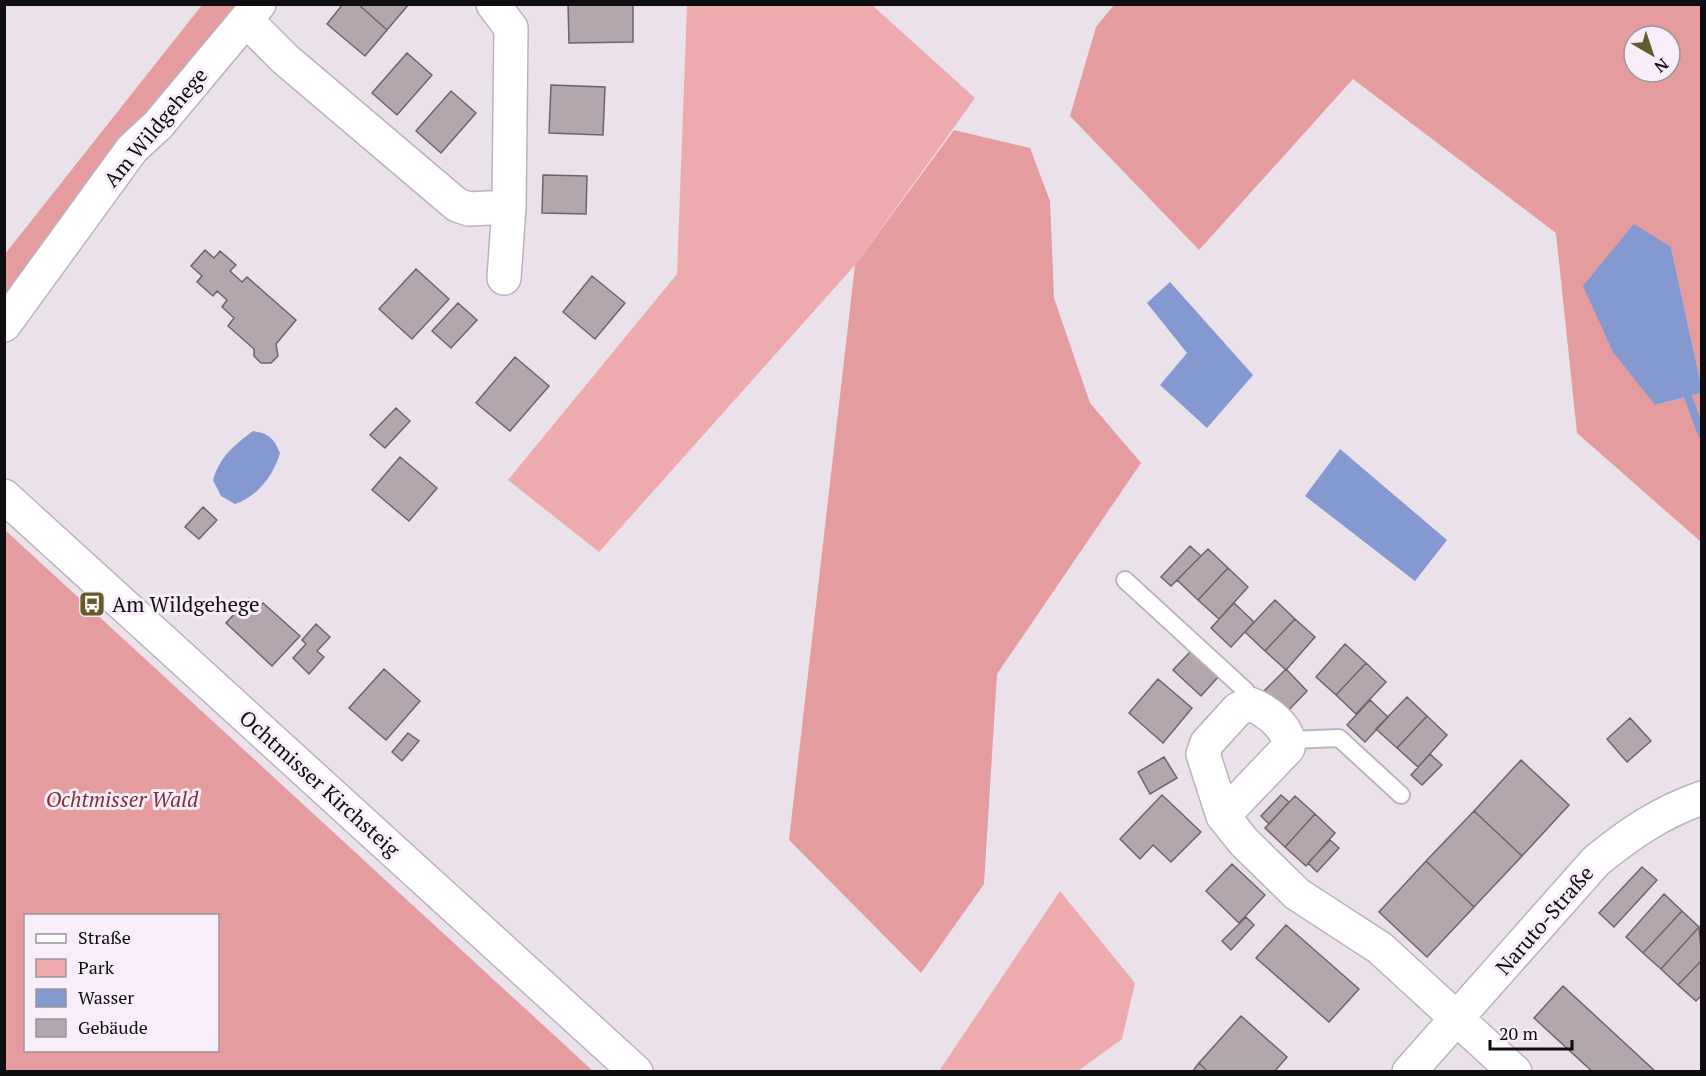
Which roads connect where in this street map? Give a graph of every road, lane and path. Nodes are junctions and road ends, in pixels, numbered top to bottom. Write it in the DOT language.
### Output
graph roads {
  1 [pos="493,4"];
  2 [pos="252,12"];
  3 [pos="509,207"];
  4 [pos="504,278"];
  5 [pos="4,325"];
  6 [pos="4,496"];
  7 [pos="1125,580"];
  8 [pos="1250,704"];
  9 [pos="1290,740"];
  10 [pos="1401,795"];
  11 [pos="1701,798"];
  12 [pos="1223,816"];
  13 [pos="1457,1018"];
  14 [pos="636,1071"];
  15 [pos="1409,1071"];
  16 [pos="1515,1071"];
  1 -- 3 [label="street"];
  2 -- 3 [label="street, Am Wildgehege"];
  2 -- 5 [label="street, Am Wildgehege"];
  3 -- 4 [label="street"];
  6 -- 14 [label="street, Ochtmisser Kirchsteig"];
  7 -- 8 [label="lane"];
  8 -- 9 [label="street"];
  8 -- 12 [label="street"];
  9 -- 10 [label="lane"];
  9 -- 12 [label="street"];
  11 -- 13 [label="street, Naruto-Straße"];
  12 -- 13 [label="street"];
  13 -- 15 [label="street, Naruto-Straße"];
  13 -- 16 [label="street"];
}
